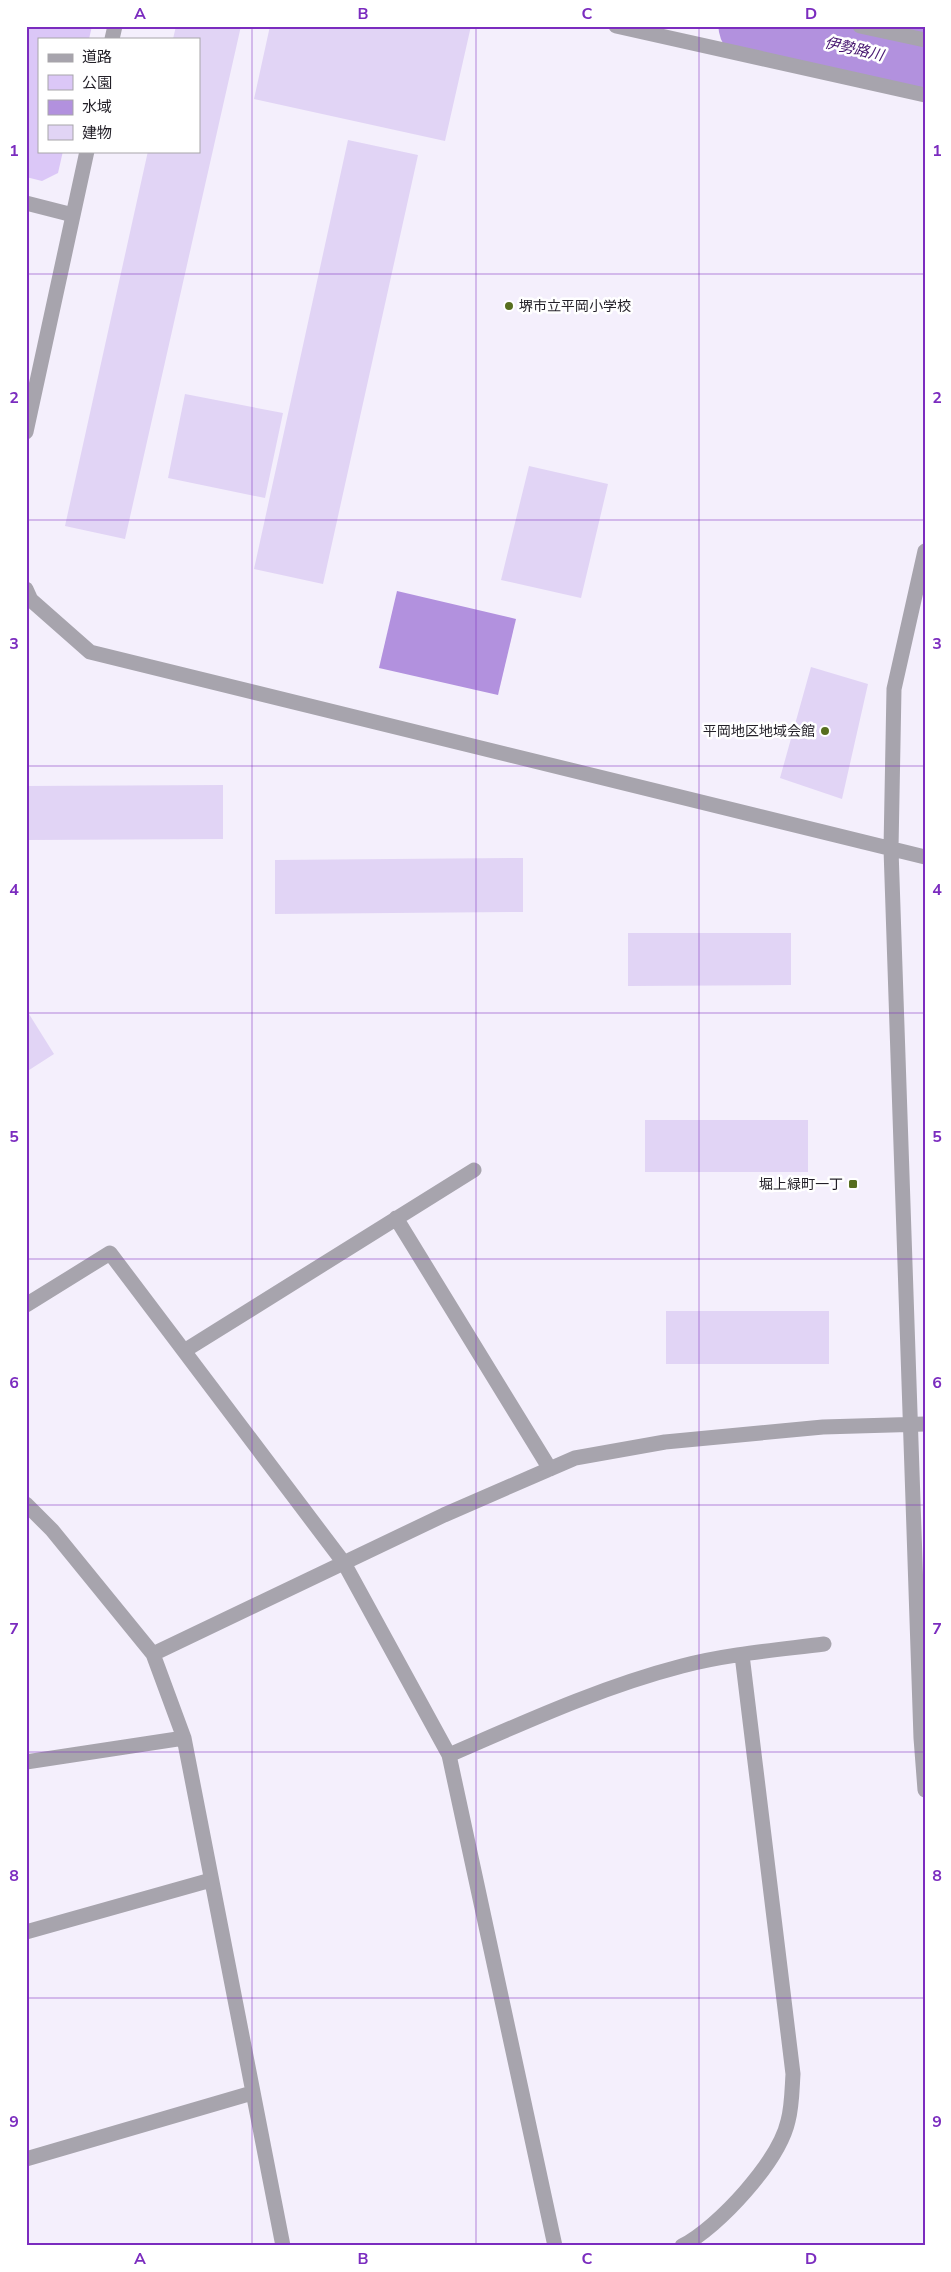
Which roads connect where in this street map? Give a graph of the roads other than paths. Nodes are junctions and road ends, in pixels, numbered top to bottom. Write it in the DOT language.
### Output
graph roads {
  1 [pos="616,26"];
  2 [pos="860,26"];
  3 [pos="925,40"];
  4 [pos="925,95"];
  5 [pos="87,152"];
  6 [pos="26,203"];
  7 [pos="73,215"];
  8 [pos="26,432"];
  9 [pos="925,550"];
  10 [pos="28,598"];
  11 [pos="891,849"];
  12 [pos="925,856"];
  13 [pos="474,1170"];
  14 [pos="396,1218"];
  15 [pos="26,1305"];
  16 [pos="184,1351"];
  17 [pos="918,1424"];
  18 [pos="550,1469"];
  19 [pos="26,1504"];
  20 [pos="344,1563"];
  21 [pos="824,1644"];
  22 [pos="153,1654"];
  23 [pos="742,1655"];
  24 [pos="184,1738"];
  25 [pos="923,1738"];
  26 [pos="449,1755"];
  27 [pos="26,1762"];
  28 [pos="925,1790"];
  29 [pos="211,1880"];
  30 [pos="26,1932"];
  31 [pos="252,2093"];
  32 [pos="26,2159"];
  33 [pos="283,2246"];
  34 [pos="555,2246"];
  35 [pos="682,2246"];
  1 -- 4 [label="street"];
  2 -- 3 [label="street"];
  5 -- 7 [label="street"];
  6 -- 7 [label="street"];
  7 -- 8 [label="street"];
  9 -- 11 [label="street"];
  10 -- 11 [label="street"];
  11 -- 12 [label="street"];
  11 -- 17 [label="street"];
  13 -- 14 [label="street"];
  14 -- 16 [label="street"];
  14 -- 18 [label="street"];
  15 -- 16 [label="street"];
  16 -- 20 [label="street"];
  17 -- 18 [label="street"];
  17 -- 25 [label="street"];
  18 -- 20 [label="street"];
  19 -- 22 [label="street"];
  20 -- 22 [label="street"];
  20 -- 26 [label="street"];
  21 -- 23 [label="street"];
  22 -- 24 [label="street"];
  23 -- 26 [label="street"];
  23 -- 35 [label="street"];
  24 -- 27 [label="street"];
  24 -- 29 [label="street"];
  25 -- 28 [label="street"];
  26 -- 34 [label="street"];
  29 -- 30 [label="street"];
  29 -- 31 [label="street"];
  31 -- 32 [label="street"];
  31 -- 33 [label="street"];
}
